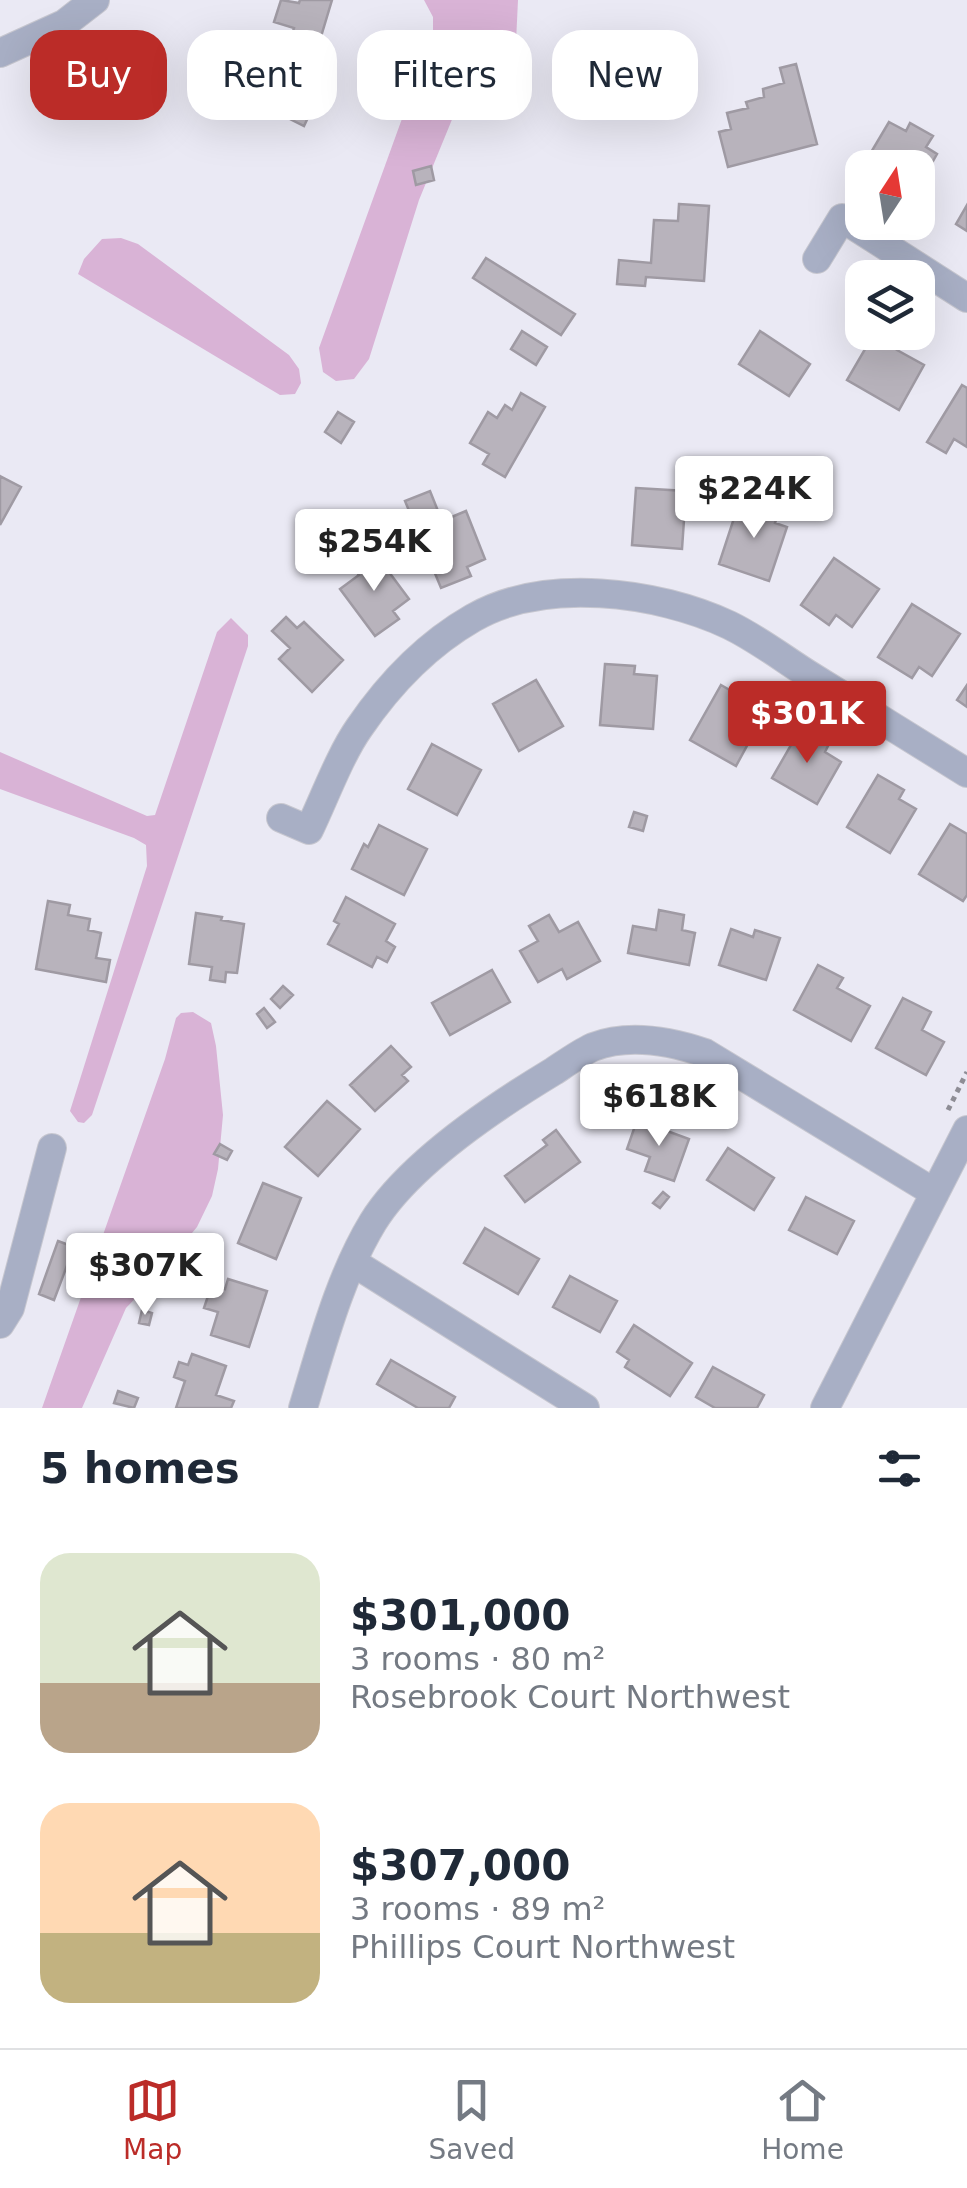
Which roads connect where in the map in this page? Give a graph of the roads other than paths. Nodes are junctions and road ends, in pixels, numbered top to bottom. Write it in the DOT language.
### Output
graph roads {
  1 [pos="95,0"];
  2 [pos="0,53"];
  3 [pos="818,259"];
  4 [pos="967,298"];
  5 [pos="967,773"];
  6 [pos="281,818"];
  7 [pos="967,1130"];
  8 [pos="52,1148"];
  9 [pos="935,1194"];
  10 [pos="354,1264"];
  11 [pos="0,1324"];
  12 [pos="303,1408"];
  13 [pos="585,1408"];
  14 [pos="825,1408"];
  1 -- 2 [label="street"];
  3 -- 4 [label="street"];
  5 -- 6 [label="street"];
  7 -- 9 [label="street"];
  8 -- 11 [label="street"];
  9 -- 10 [label="street"];
  9 -- 14 [label="street"];
  10 -- 12 [label="street"];
  10 -- 13 [label="street"];
}
